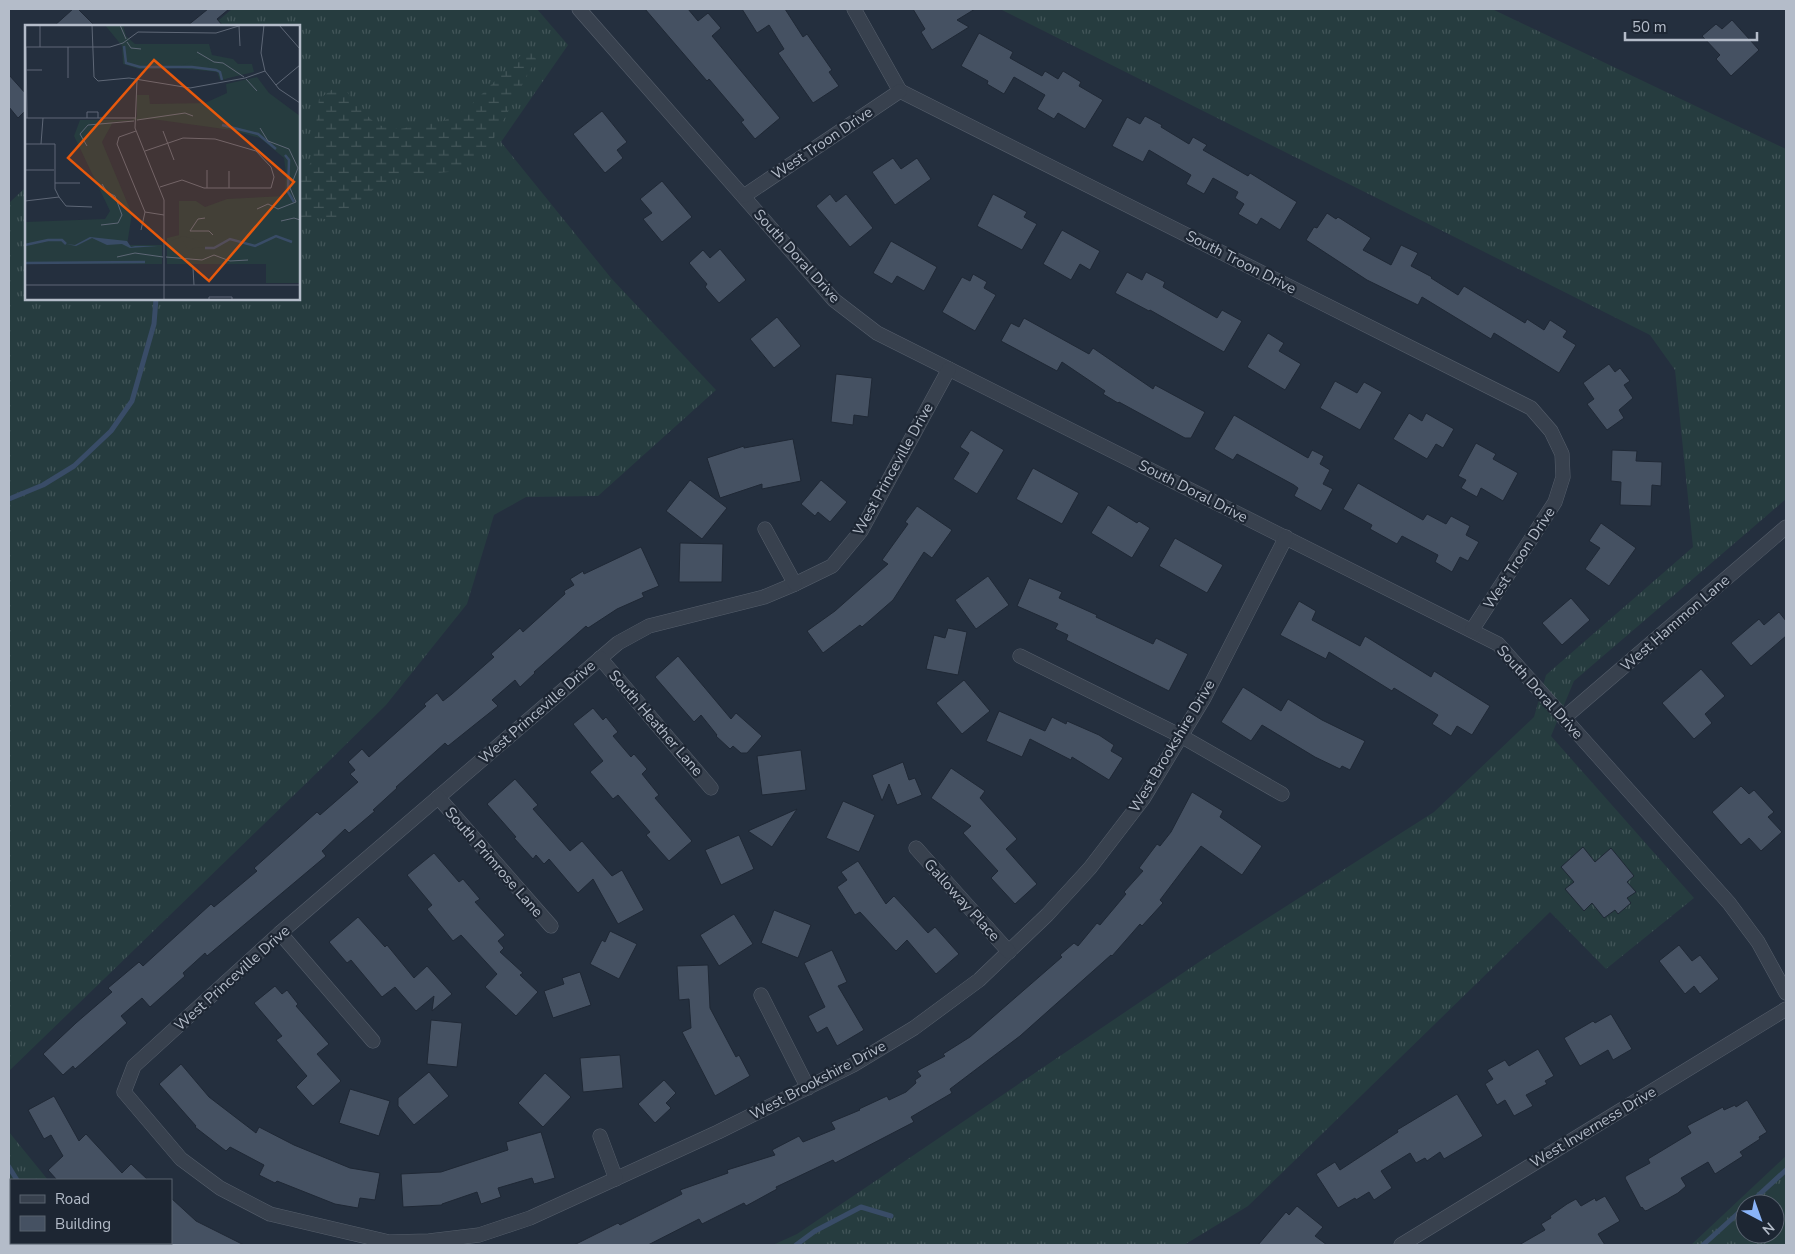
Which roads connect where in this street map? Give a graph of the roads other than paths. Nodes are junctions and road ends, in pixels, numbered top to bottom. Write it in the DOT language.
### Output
graph roads {
  1 [pos="579,9"];
  2 [pos="854,9"];
  3 [pos="900,91"];
  4 [pos="744,196"];
  5 [pos="949,369"];
  6 [pos="1562,454"];
  7 [pos="1786,527"];
  8 [pos="765,529"];
  9 [pos="1286,538"];
  10 [pos="795,584"];
  11 [pos="1472,630"];
  12 [pos="1020,656"];
  13 [pos="600,658"];
  14 [pos="1564,718"];
  15 [pos="1180,736"];
  16 [pos="711,788"];
  17 [pos="1282,794"];
  18 [pos="438,797"];
  19 [pos="916,848"];
  20 [pos="551,926"];
  21 [pos="280,934"];
  22 [pos="1009,952"];
  23 [pos="1786,993"];
  24 [pos="761,995"];
  25 [pos="1786,1009"];
  26 [pos="373,1041"];
  27 [pos="808,1088"];
  28 [pos="124,1092"];
  29 [pos="600,1136"];
  30 [pos="616,1179"];
  31 [pos="1401,1245"];
  1 -- 4 [label="street, South Doral Drive"];
  2 -- 3 [label="street"];
  3 -- 4 [label="street, West Troon Drive"];
  3 -- 6 [label="street, South Troon Drive"];
  4 -- 5 [label="street, South Doral Drive"];
  5 -- 9 [label="street, South Doral Drive"];
  5 -- 10 [label="street, West Princeville Drive"];
  6 -- 11 [label="street, West Troon Drive"];
  7 -- 14 [label="street, West Hammon Lane"];
  8 -- 10 [label="street"];
  9 -- 11 [label="street, South Doral Drive"];
  9 -- 15 [label="street, West Brookshire Drive"];
  10 -- 13 [label="street, West Princeville Drive"];
  11 -- 14 [label="street, South Doral Drive"];
  12 -- 15 [label="street"];
  13 -- 16 [label="street, South Heather Lane"];
  13 -- 18 [label="street, West Princeville Drive"];
  14 -- 23 [label="street, South Doral Drive"];
  15 -- 17 [label="street"];
  15 -- 22 [label="street, West Brookshire Drive"];
  18 -- 20 [label="street, South Primrose Lane"];
  18 -- 21 [label="street, West Princeville Drive"];
  19 -- 22 [label="street, Galloway Place"];
  21 -- 26 [label="street"];
  21 -- 28 [label="street, West Princeville Drive"];
  22 -- 27 [label="street, West Brookshire Drive"];
  24 -- 27 [label="street"];
  25 -- 31 [label="street, West Inverness Drive"];
  27 -- 30 [label="street, West Brookshire Drive"];
  28 -- 30 [label="street, West Brookshire Drive"];
  29 -- 30 [label="street"];
}
